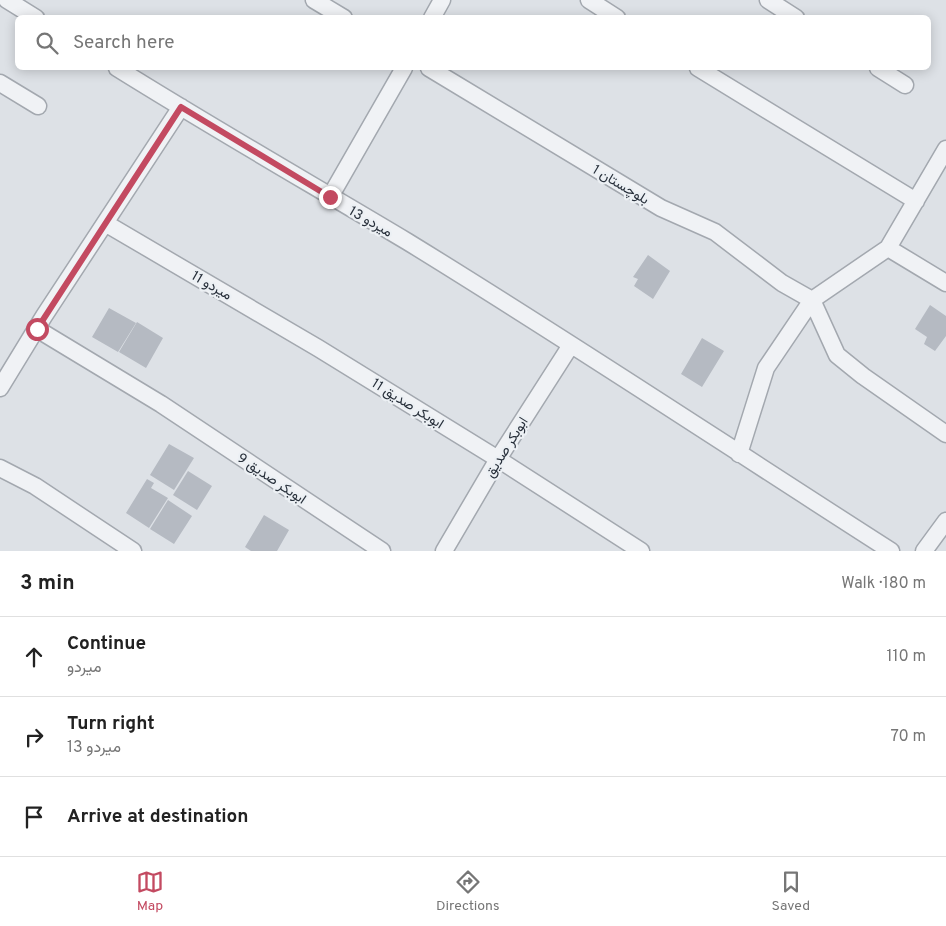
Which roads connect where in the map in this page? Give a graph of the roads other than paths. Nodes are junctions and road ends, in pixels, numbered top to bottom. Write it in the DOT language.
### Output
graph roads {
  1 [pos="7,0"];
  2 [pos="314,0"];
  3 [pos="442,0"];
  4 [pos="589,0"];
  5 [pos="768,0"];
  6 [pos="31,15"];
  7 [pos="339,15"];
  8 [pos="434,15"];
  9 [pos="612,15"];
  10 [pos="791,15"];
  11 [pos="120,70"];
  12 [pos="403,70"];
  13 [pos="432,70"];
  14 [pos="701,70"];
  15 [pos="881,70"];
  16 [pos="0,83"];
  17 [pos="905,85"];
  18 [pos="38,106"];
  19 [pos="181,107"];
  20 [pos="946,150"];
  21 [pos="330,197"];
  22 [pos="916,201"];
  23 [pos="105,223"];
  24 [pos="888,248"];
  25 [pos="946,283"];
  26 [pos="812,300"];
  27 [pos="37,329"];
  28 [pos="571,345"];
  29 [pos="318,348"];
  30 [pos="0,388"];
  31 [pos="946,434"];
  32 [pos="739,454"];
  33 [pos="498,459"];
  34 [pos="0,468"];
  35 [pos="946,521"];
  36 [pos="133,551"];
  37 [pos="382,551"];
  38 [pos="444,551"];
  39 [pos="641,551"];
  40 [pos="891,551"];
  41 [pos="924,551"];
  1 -- 6 [label="street"];
  2 -- 7 [label="street"];
  3 -- 8 [label="street"];
  4 -- 9 [label="street"];
  5 -- 10 [label="street"];
  11 -- 19 [label="street, میردو 13"];
  12 -- 21 [label="street"];
  13 -- 26 [label="street, بلوچستان 1"];
  14 -- 22 [label="street"];
  15 -- 17 [label="street"];
  16 -- 18 [label="street"];
  19 -- 21 [label="street, میردو 13"];
  19 -- 23 [label="street"];
  20 -- 22 [label="street"];
  21 -- 28 [label="street, میردو 13"];
  22 -- 24 [label="street"];
  23 -- 27 [label="street"];
  23 -- 29 [label="street, میردو 11"];
  24 -- 25 [label="street"];
  24 -- 26 [label="street"];
  26 -- 31 [label="street"];
  26 -- 32 [label="street"];
  27 -- 30 [label="street"];
  27 -- 37 [label="street, ابوبکر صدیق 9"];
  28 -- 32 [label="street, میردو 13"];
  28 -- 33 [label="street, ابوبکر صدیق"];
  29 -- 33 [label="street, ابوبکر صدیق 11"];
  32 -- 40 [label="street, میردو 13"];
  33 -- 38 [label="street, ابوبکر صدیق"];
  33 -- 39 [label="street, ابوبکر صدیق 11"];
  34 -- 36 [label="street"];
  35 -- 41 [label="street"];
}
